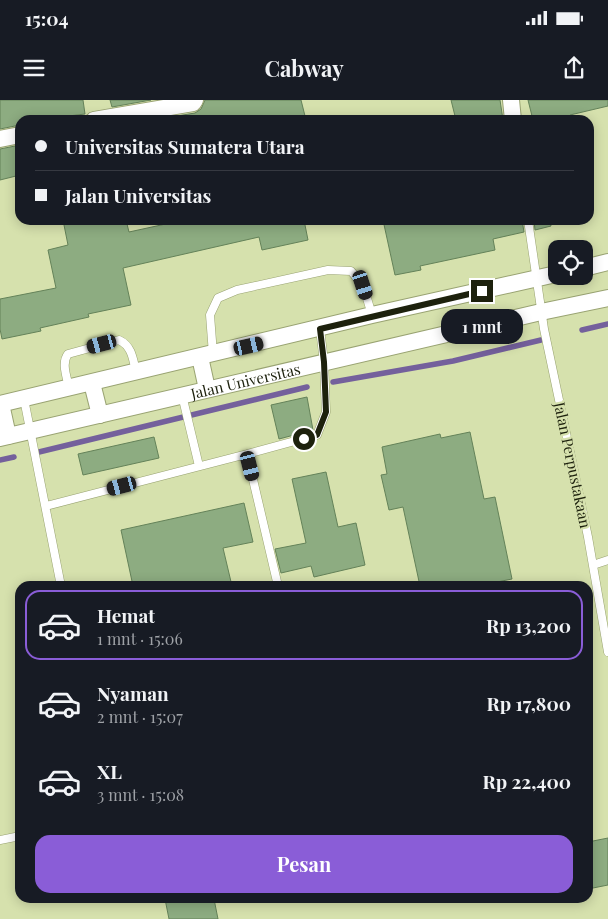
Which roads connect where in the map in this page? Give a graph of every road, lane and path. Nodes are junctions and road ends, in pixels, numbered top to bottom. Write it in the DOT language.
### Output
graph roads {
  1 [pos="195,100"];
  2 [pos="511,100"];
  3 [pos="123,115"];
  4 [pos="512,115"];
  5 [pos="15,136"];
  6 [pos="0,139"];
  7 [pos="529,225"];
  8 [pos="608,262"];
  9 [pos="593,266"];
  10 [pos="548,276"];
  11 [pos="537,278"];
  12 [pos="608,298"];
  13 [pos="541,312"];
  14 [pos="372,315"];
  15 [pos="320,329"];
  16 [pos="206,355"];
  17 [pos="324,362"];
  18 [pos="136,372"];
  19 [pos="92,383"];
  20 [pos="69,388"];
  21 [pos="207,389"];
  22 [pos="182,395"];
  23 [pos="24,399"];
  24 [pos="0,404"];
  25 [pos="100,415"];
  26 [pos="31,430"];
  27 [pos="4,437"];
  28 [pos="247,454"];
  29 [pos="199,466"];
  30 [pos="46,506"];
  31 [pos="608,560"];
  32 [pos="593,565"];
  33 [pos="60,581"];
  34 [pos="277,581"];
  35 [pos="608,652"];
  36 [pos="15,837"];
  37 [pos="0,840"];
  1 -- 3 [label="street"];
  2 -- 4 [label="street"];
  5 -- 6 [label="street"];
  7 -- 11 [label="lane, Jalan Perpustakaan"];
  8 -- 9 [label="street"];
  10 -- 11 [label="street"];
  11 -- 13 [label="lane, Jalan Perpustakaan"];
  11 -- 14 [label="street"];
  12 -- 13 [label="street, Jalan Universitas"];
  13 -- 17 [label="street, Jalan Universitas"];
  13 -- 32 [label="lane, Jalan Perpustakaan"];
  14 -- 15 [label="street"];
  14 -- 16 [label="lane"];
  15 -- 16 [label="street"];
  15 -- 17 [label="lane"];
  16 -- 18 [label="street"];
  16 -- 21 [label="street"];
  17 -- 21 [label="street, Jalan Universitas"];
  17 -- 28 [label="lane"];
  18 -- 19 [label="street"];
  18 -- 20 [label="lane"];
  19 -- 20 [label="street"];
  19 -- 25 [label="street"];
  20 -- 23 [label="street"];
  21 -- 22 [label="street, Jalan Universitas"];
  22 -- 25 [label="street, Jalan Universitas"];
  22 -- 29 [label="lane"];
  23 -- 24 [label="street"];
  23 -- 26 [label="lane"];
  24 -- 27 [label="street"];
  25 -- 26 [label="street, Jalan Universitas"];
  26 -- 27 [label="street, Jalan Universitas"];
  26 -- 30 [label="lane"];
  28 -- 29 [label="lane"];
  28 -- 34 [label="lane"];
  29 -- 30 [label="lane"];
  30 -- 33 [label="lane"];
  31 -- 32 [label="lane"];
  32 -- 35 [label="lane, Jalan Perpustakaan"];
  36 -- 37 [label="lane"];
}
